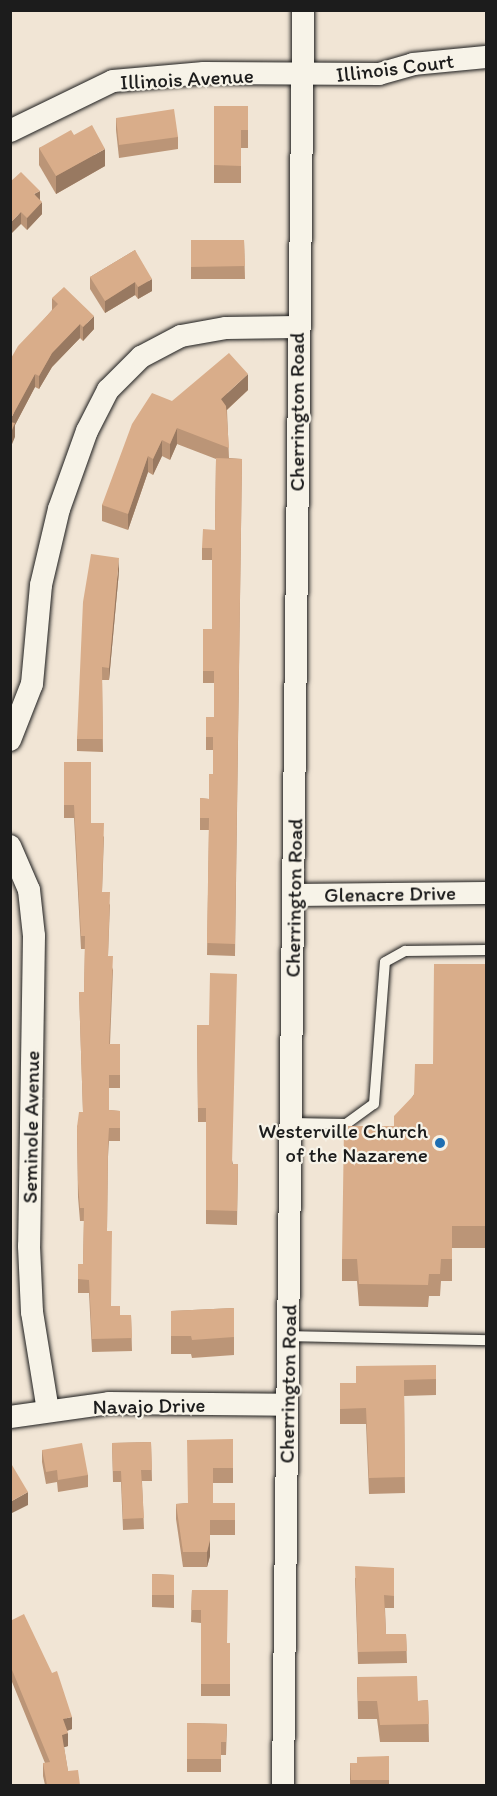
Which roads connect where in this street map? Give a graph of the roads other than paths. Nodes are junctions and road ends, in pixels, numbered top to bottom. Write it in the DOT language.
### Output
graph roads {
  1 [pos="303,10"];
  2 [pos="486,57"];
  3 [pos="303,76"];
  4 [pos="10,131"];
  5 [pos="297,327"];
  6 [pos="10,740"];
  7 [pos="10,846"];
  8 [pos="486,893"];
  9 [pos="294,895"];
  10 [pos="486,950"];
  11 [pos="291,1123"];
  12 [pos="289,1336"];
  13 [pos="486,1340"];
  14 [pos="287,1405"];
  15 [pos="48,1412"];
  16 [pos="10,1417"];
  17 [pos="283,1785"];
  1 -- 3 [label="street, Cherrington Road"];
  2 -- 3 [label="street, Illinois Court"];
  3 -- 4 [label="street, Illinois Avenue"];
  3 -- 5 [label="street, Cherrington Road"];
  5 -- 6 [label="street"];
  5 -- 9 [label="street, Cherrington Road"];
  7 -- 15 [label="street, Seminole Avenue"];
  8 -- 9 [label="street, Glenacre Drive"];
  9 -- 11 [label="street, Cherrington Road"];
  10 -- 11 [label="lane"];
  11 -- 12 [label="street, Cherrington Road"];
  12 -- 13 [label="lane"];
  12 -- 14 [label="street, Cherrington Road"];
  14 -- 15 [label="street, Navajo Drive"];
  14 -- 17 [label="street, Cherrington Road"];
  15 -- 16 [label="street, Navajo Drive"];
}
